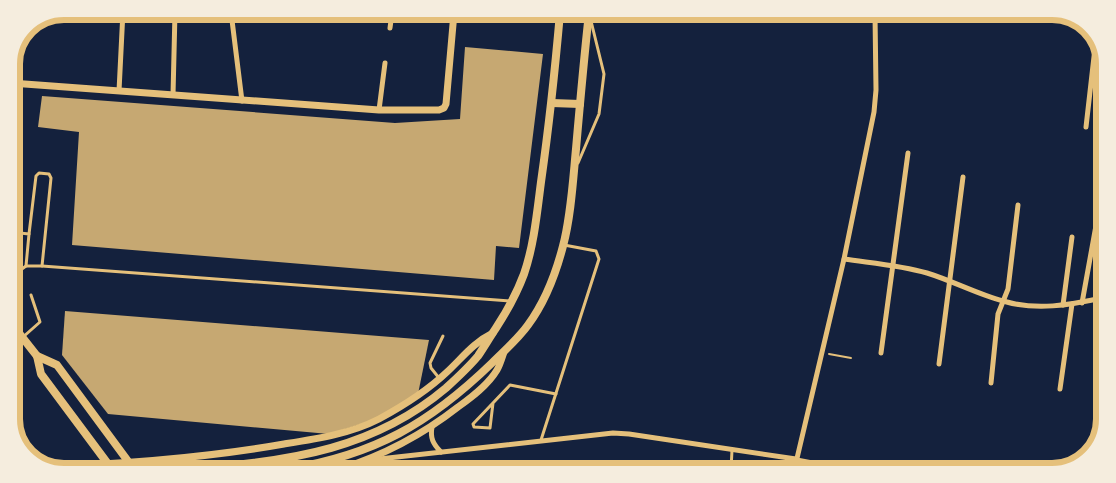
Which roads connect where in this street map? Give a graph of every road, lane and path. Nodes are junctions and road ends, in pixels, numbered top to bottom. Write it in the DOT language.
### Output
graph roads {
  1 [pos="123,20"];
  2 [pos="174,20"];
  3 [pos="232,20"];
  4 [pos="391,20"];
  5 [pos="453,20"];
  6 [pos="559,20"];
  7 [pos="588,20"];
  8 [pos="591,20"];
  9 [pos="875,20"];
  10 [pos="390,28"];
  11 [pos="1094,53"];
  12 [pos="385,63"];
  13 [pos="20,85"];
  14 [pos="119,91"];
  15 [pos="172,95"];
  16 [pos="242,101"];
  17 [pos="552,103"];
  18 [pos="580,104"];
  19 [pos="379,110"];
  20 [pos="1086,128"];
  21 [pos="908,154"];
  22 [pos="574,173"];
  23 [pos="963,178"];
  24 [pos="1018,205"];
  25 [pos="1096,226"];
  26 [pos="20,233"];
  27 [pos="29,234"];
  28 [pos="1072,237"];
  29 [pos="563,245"];
  30 [pos="844,258"];
  31 [pos="26,266"];
  32 [pos="42,266"];
  33 [pos="893,266"];
  34 [pos="20,270"];
  35 [pos="950,282"];
  36 [pos="31,295"];
  37 [pos="1096,300"];
  38 [pos="512,302"];
  39 [pos="1004,302"];
  40 [pos="1082,303"];
  41 [pos="1072,304"];
  42 [pos="1063,306"];
  43 [pos="493,333"];
  44 [pos="20,334"];
  45 [pos="442,336"];
  46 [pos="23,337"];
  47 [pos="504,351"];
  48 [pos="822,353"];
  49 [pos="881,353"];
  50 [pos="37,356"];
  51 [pos="852,358"];
  52 [pos="939,364"];
  53 [pos="440,378"];
  54 [pos="991,383"];
  55 [pos="1060,389"];
  56 [pos="556,394"];
  57 [pos="493,402"];
  58 [pos="432,427"];
  59 [pos="541,440"];
  60 [pos="732,449"];
  61 [pos="441,452"];
  62 [pos="796,459"];
  63 [pos="367,461"];
  64 [pos="107,463"];
  65 [pos="130,463"];
  66 [pos="147,463"];
  67 [pos="251,463"];
  68 [pos="323,463"];
  69 [pos="360,463"];
  70 [pos="731,463"];
  71 [pos="795,463"];
  72 [pos="817,463"];
  1 -- 14 [label="street"];
  2 -- 15 [label="street"];
  3 -- 16 [label="street"];
  4 -- 10 [label="street"];
  5 -- 19 [label="street"];
  6 -- 17 [label="main road"];
  7 -- 18 [label="main road"];
  8 -- 22 [label="lane"];
  9 -- 30 [label="street"];
  11 -- 20 [label="street"];
  12 -- 19 [label="street"];
  13 -- 14 [label="street"];
  14 -- 15 [label="street"];
  15 -- 16 [label="street"];
  16 -- 19 [label="street"];
  17 -- 18 [label="main road"];
  17 -- 38 [label="main road"];
  18 -- 22 [label="main road"];
  21 -- 33 [label="street"];
  22 -- 29 [label="main road"];
  23 -- 35 [label="street"];
  24 -- 39 [label="street"];
  25 -- 40 [label="street"];
  26 -- 27 [label="lane"];
  27 -- 31 [label="lane"];
  27 -- 32 [label="lane"];
  28 -- 42 [label="street"];
  29 -- 47 [label="main road"];
  29 -- 56 [label="lane"];
  30 -- 33 [label="street"];
  30 -- 48 [label="street"];
  31 -- 32 [label="lane"];
  31 -- 34 [label="lane"];
  32 -- 38 [label="lane"];
  33 -- 35 [label="street"];
  33 -- 49 [label="street"];
  35 -- 39 [label="street"];
  35 -- 52 [label="street"];
  36 -- 46 [label="lane"];
  37 -- 40 [label="street"];
  38 -- 43 [label="main road"];
  39 -- 42 [label="street"];
  39 -- 54 [label="street"];
  40 -- 41 [label="street"];
  41 -- 42 [label="street"];
  41 -- 55 [label="street"];
  43 -- 53 [label="street"];
  43 -- 67 [label="main road"];
  44 -- 46 [label="main road"];
  45 -- 53 [label="lane"];
  46 -- 50 [label="main road"];
  47 -- 58 [label="street"];
  47 -- 68 [label="main road"];
  48 -- 51 [label="path"];
  48 -- 62 [label="street"];
  50 -- 64 [label="main road"];
  50 -- 65 [label="main road"];
  53 -- 66 [label="street"];
  56 -- 57 [label="lane"];
  56 -- 59 [label="lane"];
  57 -- 57 [label="lane"];
  58 -- 61 [label="street"];
  58 -- 63 [label="street"];
  59 -- 60 [label="street"];
  59 -- 61 [label="street"];
  60 -- 62 [label="street"];
  60 -- 70 [label="lane"];
  61 -- 63 [label="street"];
  62 -- 71 [label="street"];
  62 -- 72 [label="lane"];
  63 -- 69 [label="street"];
}
